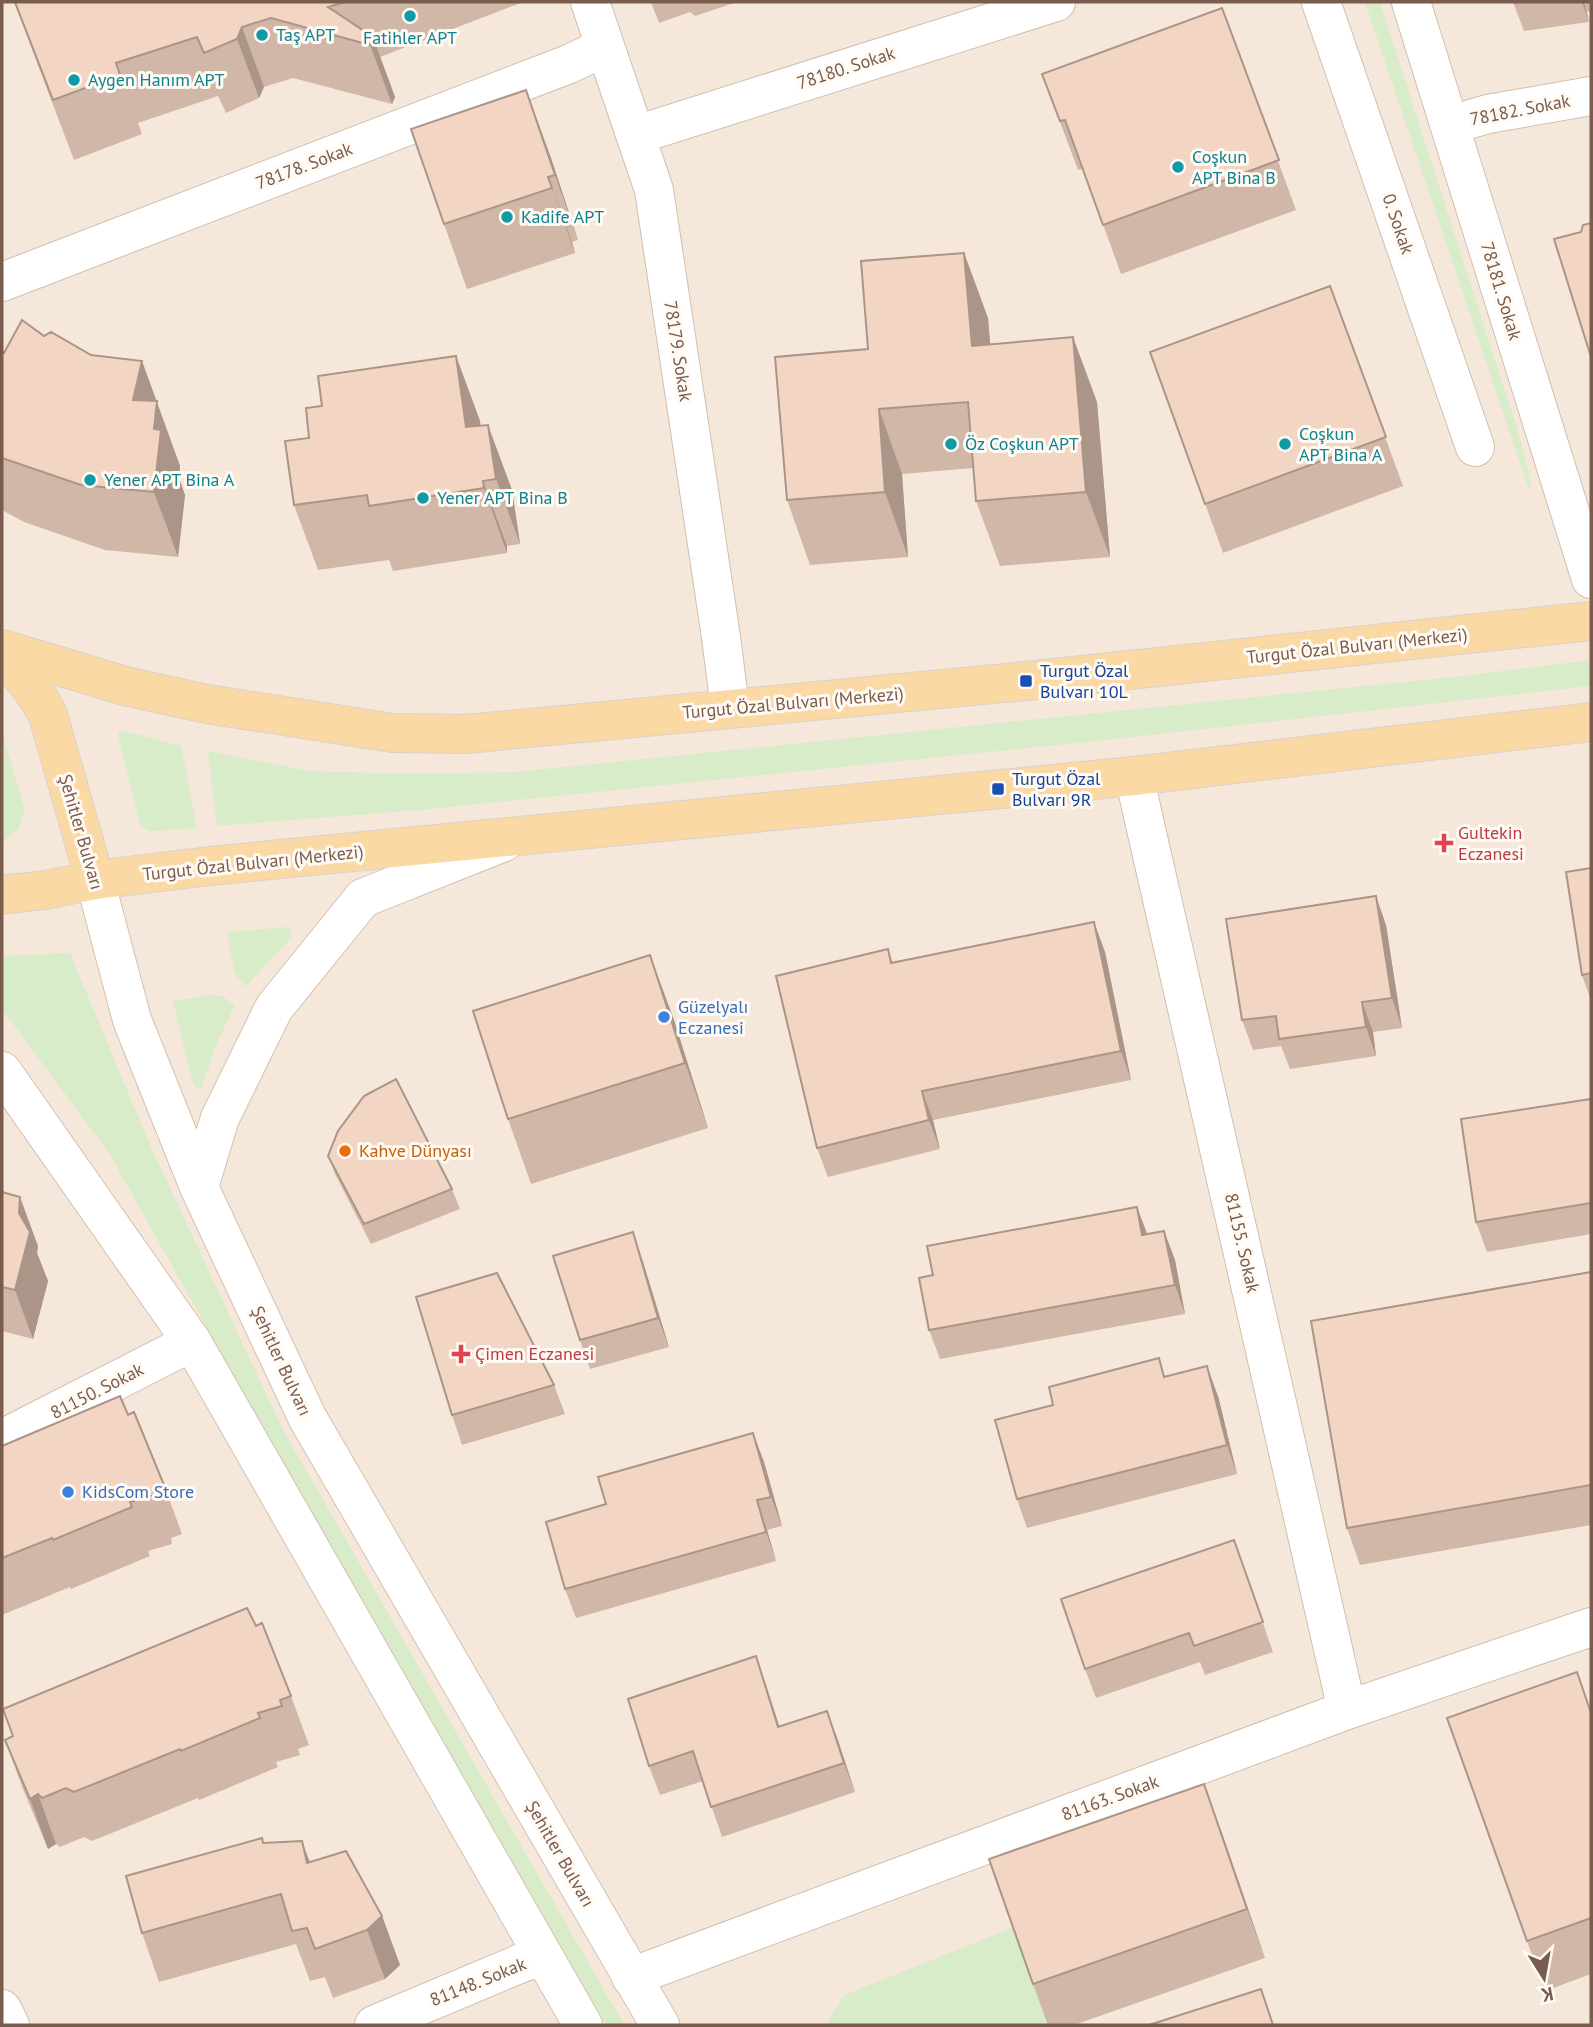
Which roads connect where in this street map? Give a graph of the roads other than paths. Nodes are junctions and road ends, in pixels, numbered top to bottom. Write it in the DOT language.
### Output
graph roads {
  1 [pos="590,2"];
  2 [pos="1056,2"];
  3 [pos="1321,2"];
  4 [pos="1411,2"];
  5 [pos="605,47"];
  6 [pos="1591,96"];
  7 [pos="1450,125"];
  8 [pos="636,135"];
  9 [pos="2,282"];
  10 [pos="1475,447"];
  11 [pos="1591,579"];
  12 [pos="1591,621"];
  13 [pos="2,649"];
  14 [pos="2,655"];
  15 [pos="730,708"];
  16 [pos="1591,722"];
  17 [pos="1134,776"];
  18 [pos="517,837"];
  19 [pos="95,880"];
  20 [pos="2,895"];
  21 [pos="2,1071"];
  22 [pos="199,1187"];
  23 [pos="192,1342"];
  24 [pos="2,1439"];
  25 [pos="1591,1627"];
  26 [pos="1347,1710"];
  27 [pos="544,1957"];
  28 [pos="631,1977"];
  29 [pos="2,2009"];
  30 [pos="10,2025"];
  31 [pos="374,2025"];
  32 [pos="583,2025"];
  33 [pos="660,2025"];
  1 -- 5 [label="street, 78179. Sokak"];
  2 -- 8 [label="street, 78180. Sokak"];
  3 -- 10 [label="street, 0. Sokak"];
  4 -- 7 [label="street, 78181. Sokak"];
  5 -- 8 [label="street, 78179. Sokak"];
  5 -- 9 [label="street, 78178. Sokak"];
  6 -- 7 [label="street, 78182. Sokak"];
  7 -- 11 [label="street, 78181. Sokak"];
  8 -- 15 [label="street, 78179. Sokak"];
  12 -- 15 [label="main road, Turgut Özal Bulvarı (Merkezi)"];
  13 -- 15 [label="main road, Turgut Özal Bulvarı (Merkezi)"];
  14 -- 19 [label="main road, Şehitler Bulvarı"];
  16 -- 17 [label="main road, Turgut Özal Bulvarı (Merkezi)"];
  17 -- 18 [label="main road, Turgut Özal Bulvarı (Merkezi)"];
  17 -- 26 [label="street, 81155. Sokak"];
  18 -- 19 [label="main road, Turgut Özal Bulvarı (Merkezi)"];
  18 -- 22 [label="street"];
  19 -- 20 [label="main road, Turgut Özal Bulvarı (Merkezi)"];
  19 -- 22 [label="street, Şehitler Bulvarı"];
  21 -- 23 [label="street"];
  22 -- 28 [label="street, Şehitler Bulvarı"];
  23 -- 24 [label="street, 81150. Sokak"];
  23 -- 27 [label="street"];
  25 -- 26 [label="street, 81163. Sokak"];
  26 -- 28 [label="street, 81163. Sokak"];
  27 -- 31 [label="street, 81148. Sokak"];
  27 -- 32 [label="street"];
  28 -- 33 [label="street, Şehitler Bulvarı"];
  29 -- 30 [label="street"];
}
